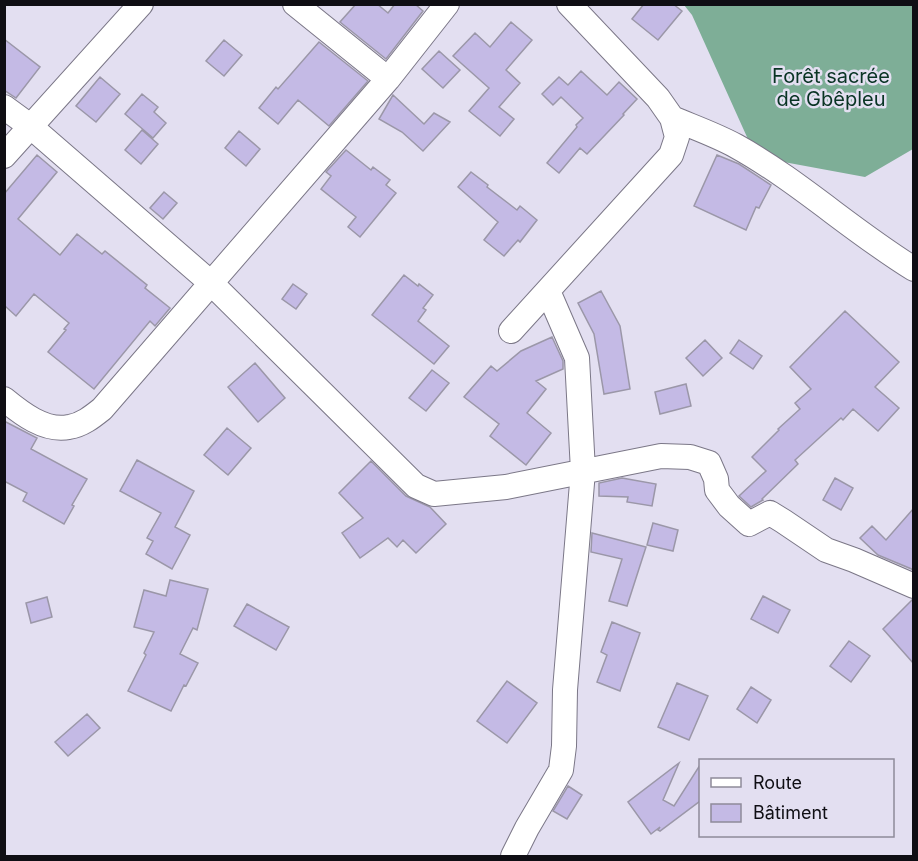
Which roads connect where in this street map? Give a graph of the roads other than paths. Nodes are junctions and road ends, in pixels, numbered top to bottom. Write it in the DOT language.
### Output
graph roads {
  1 [pos="141,4"];
  2 [pos="295,4"];
  3 [pos="447,4"];
  4 [pos="569,4"];
  5 [pos="388,79"];
  6 [pos="4,107"];
  7 [pos="672,118"];
  8 [pos="30,126"];
  9 [pos="4,156"];
  10 [pos="914,269"];
  11 [pos="211,283"];
  12 [pos="548,291"];
  13 [pos="511,331"];
  14 [pos="4,399"];
  15 [pos="583,471"];
  16 [pos="914,586"];
  17 [pos="513,856"];
  1 -- 8 [label="street"];
  2 -- 5 [label="street"];
  3 -- 5 [label="street"];
  4 -- 7 [label="street"];
  5 -- 11 [label="street"];
  6 -- 8 [label="street"];
  7 -- 10 [label="street"];
  7 -- 12 [label="street"];
  8 -- 9 [label="street"];
  8 -- 11 [label="street"];
  11 -- 14 [label="street"];
  11 -- 15 [label="street"];
  12 -- 13 [label="street"];
  12 -- 15 [label="street"];
  15 -- 16 [label="street"];
  15 -- 17 [label="street"];
}
